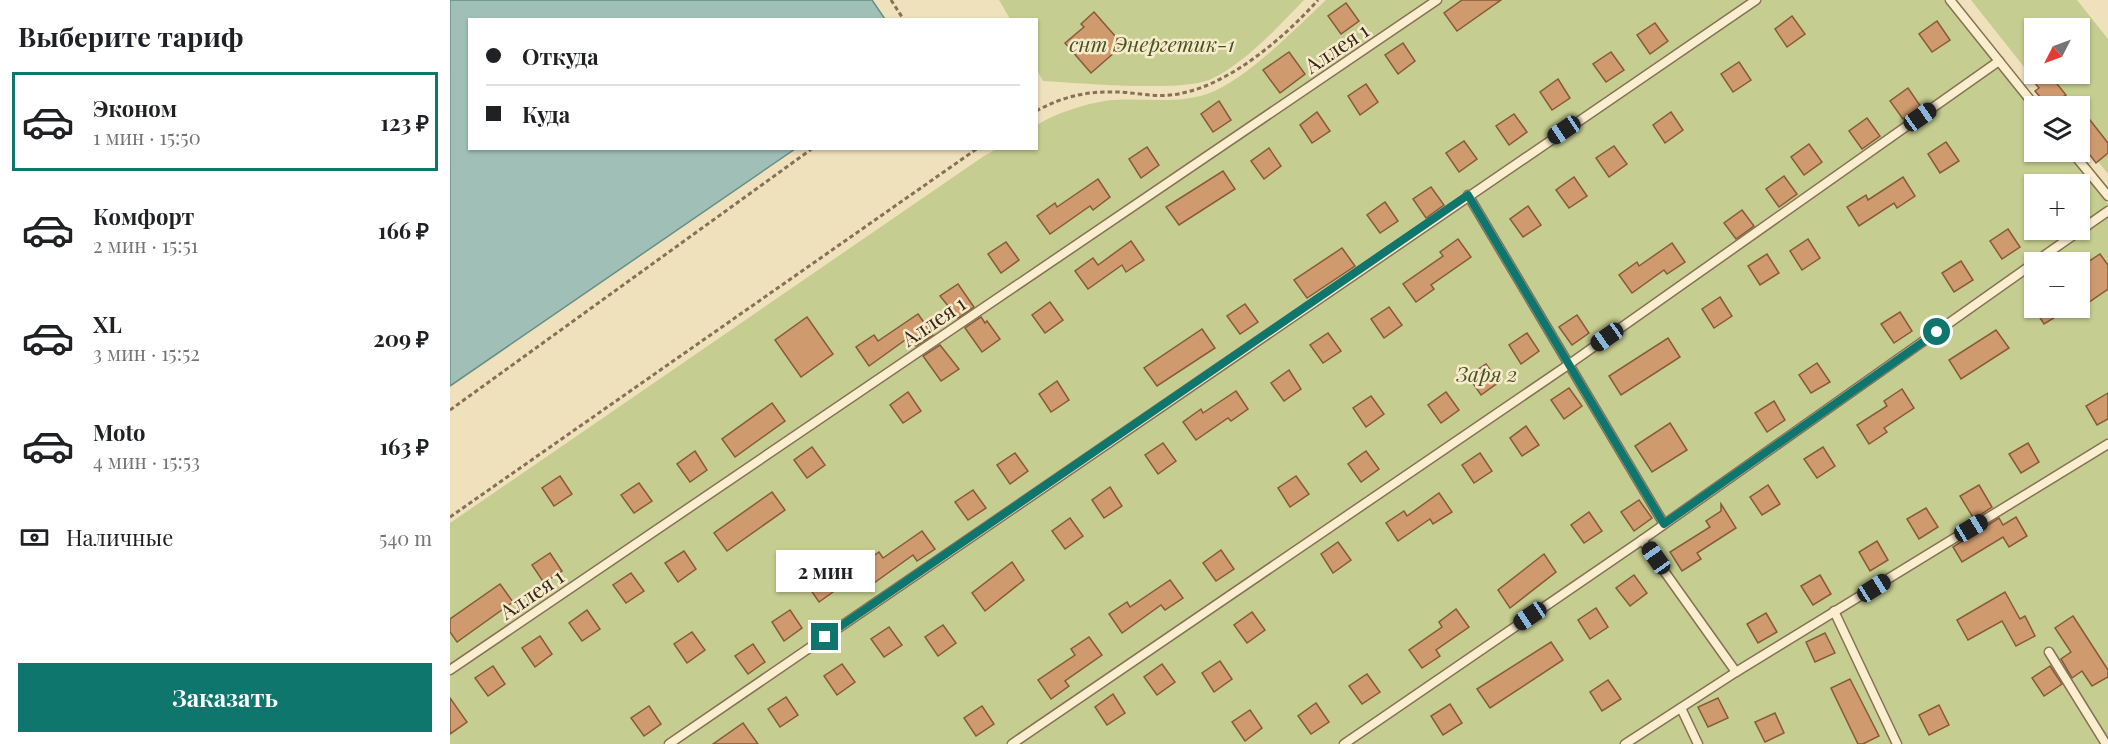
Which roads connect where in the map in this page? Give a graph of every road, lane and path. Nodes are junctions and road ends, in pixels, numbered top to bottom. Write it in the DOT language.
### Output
graph roads {
  1 [pos="891,0"];
  2 [pos="1318,0"];
  3 [pos="1437,0"];
  4 [pos="1756,0"];
  5 [pos="1950,0"];
  6 [pos="903,18"];
  7 [pos="1999,61"];
  8 [pos="2027,96"];
  9 [pos="1038,110"];
  10 [pos="810,150"];
  11 [pos="975,150"];
  12 [pos="2080,162"];
  13 [pos="1468,195"];
  14 [pos="2108,196"];
  15 [pos="2108,211"];
  16 [pos="2050,252"];
  17 [pos="2024,271"];
  18 [pos="1568,365"];
  19 [pos="450,410"];
  20 [pos="2108,444"];
  21 [pos="450,517"];
  22 [pos="1664,524"];
  23 [pos="1642,540"];
  24 [pos="1834,611"];
  25 [pos="2049,652"];
  26 [pos="450,670"];
  27 [pos="1736,672"];
  28 [pos="1681,708"];
  29 [pos="669,744"];
  30 [pos="1012,744"];
  31 [pos="1344,744"];
  32 [pos="1625,744"];
  33 [pos="1698,744"];
  34 [pos="1897,744"];
  35 [pos="2106,744"];
  1 -- 6 [label="path"];
  2 -- 9 [label="path"];
  3 -- 26 [label="lane, Аллея 1"];
  4 -- 13 [label="lane"];
  5 -- 7 [label="lane"];
  7 -- 8 [label="lane"];
  7 -- 18 [label="lane"];
  10 -- 19 [label="path"];
  11 -- 21 [label="path"];
  12 -- 14 [label="lane"];
  13 -- 18 [label="lane"];
  13 -- 29 [label="lane"];
  15 -- 16 [label="lane"];
  17 -- 22 [label="lane"];
  18 -- 22 [label="lane"];
  18 -- 30 [label="lane"];
  20 -- 24 [label="lane"];
  22 -- 23 [label="lane"];
  23 -- 27 [label="lane"];
  23 -- 31 [label="lane"];
  24 -- 27 [label="lane"];
  24 -- 34 [label="lane"];
  25 -- 35 [label="lane"];
  27 -- 28 [label="lane"];
  28 -- 32 [label="lane"];
  28 -- 33 [label="lane"];
}
